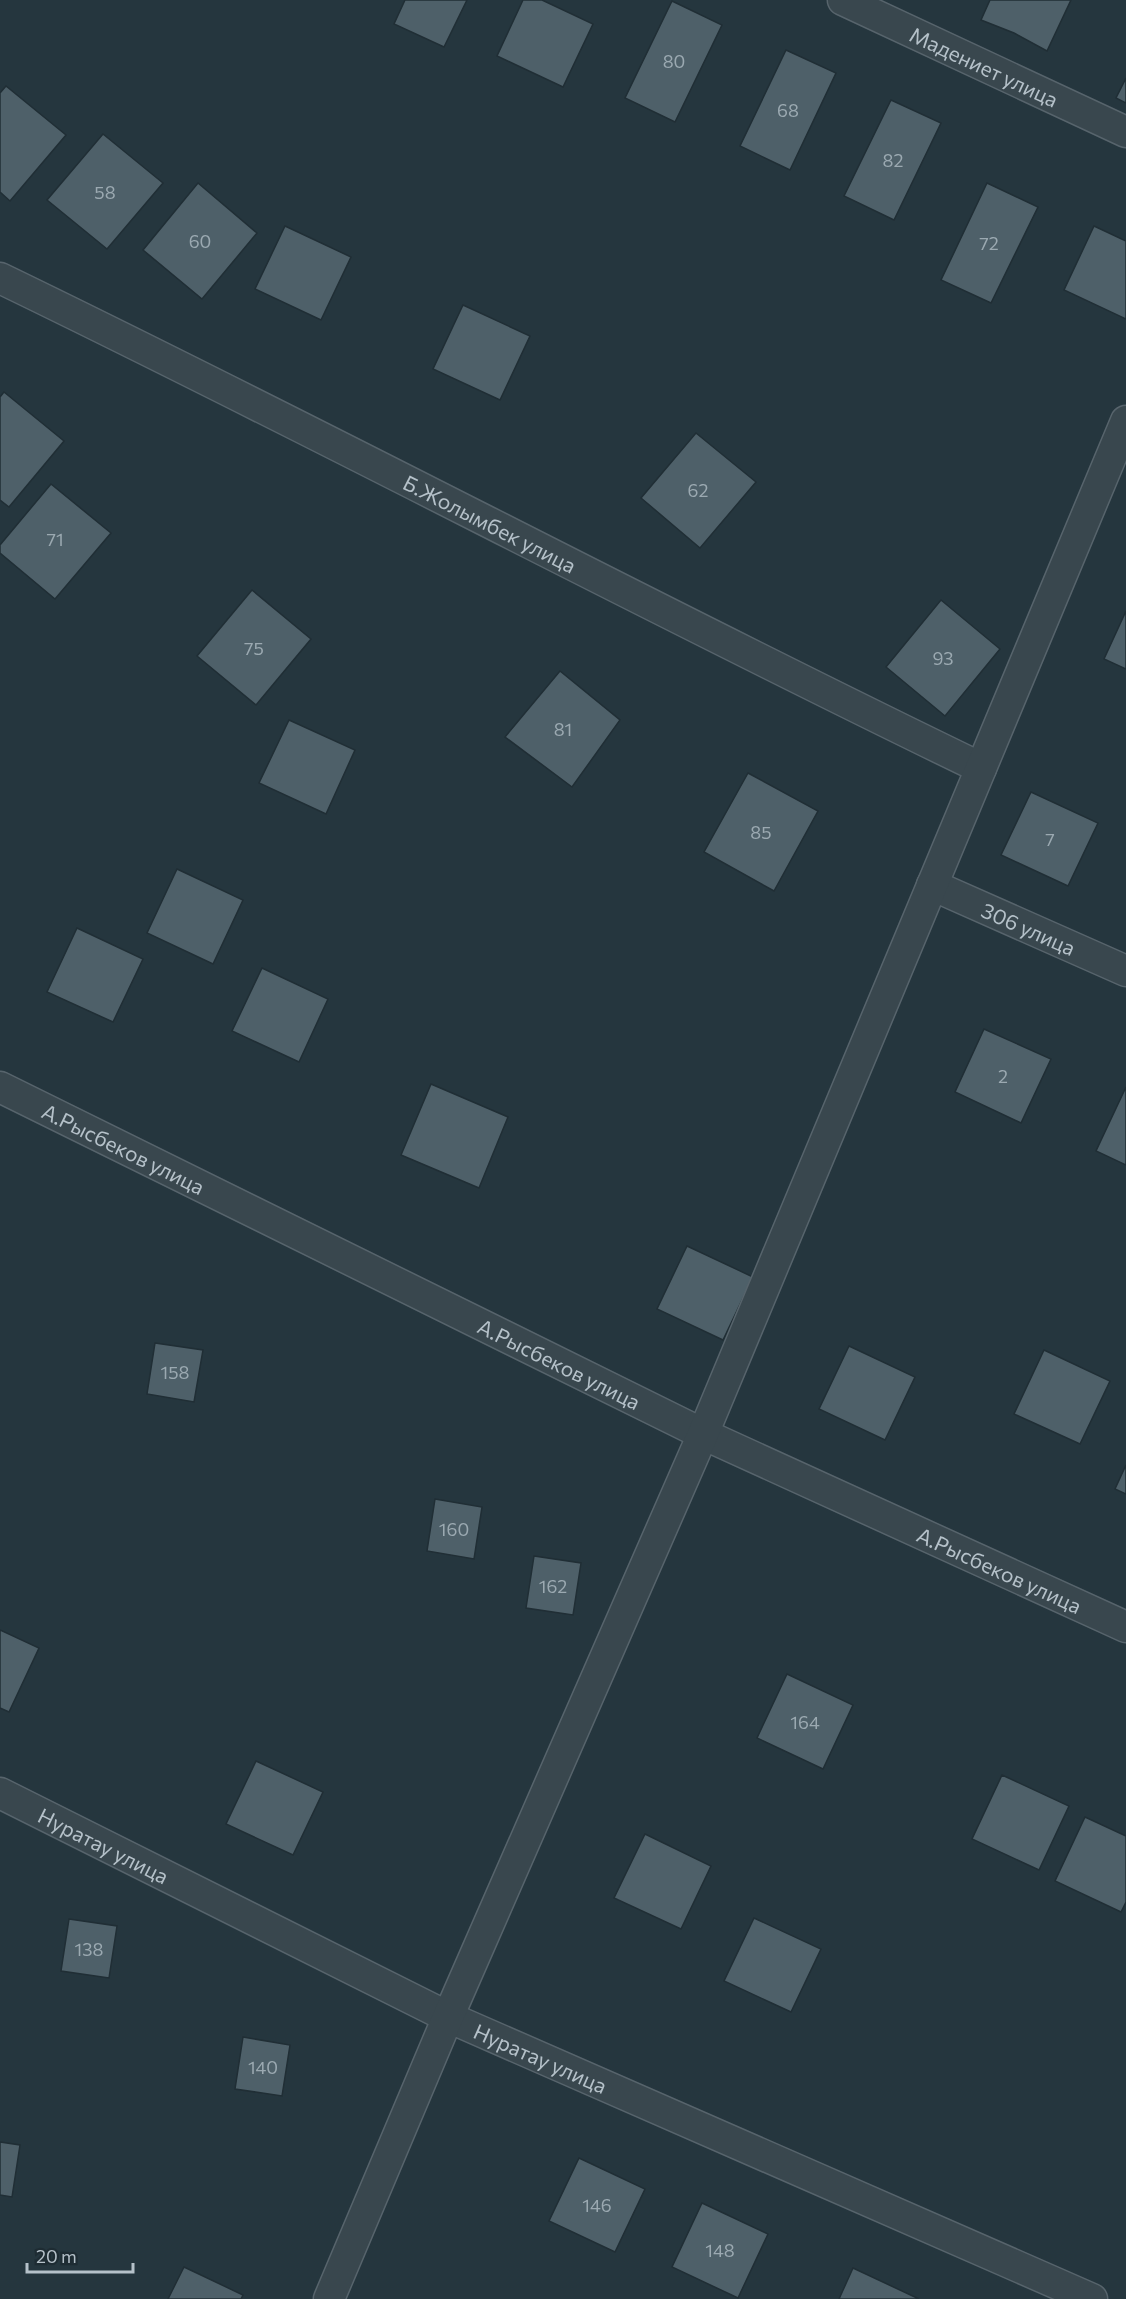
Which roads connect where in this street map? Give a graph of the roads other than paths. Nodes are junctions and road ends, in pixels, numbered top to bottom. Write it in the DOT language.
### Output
graph roads {
  1 [pos="843,0"];
  2 [pos="1126,132"];
  3 [pos="0,278"];
  4 [pos="1126,421"];
  5 [pos="981,768"];
  6 [pos="932,885"];
  7 [pos="1126,971"];
  8 [pos="0,1087"];
  9 [pos="703,1434"];
  10 [pos="1126,1627"];
  11 [pos="0,1793"];
  12 [pos="448,2017"];
  13 [pos="329,2299"];
  14 [pos="1092,2299"];
  1 -- 2 [label="street, Мадениет улица"];
  3 -- 5 [label="street, Б.Жолымбек улица"];
  4 -- 5 [label="street"];
  5 -- 6 [label="street"];
  6 -- 7 [label="street, 306 улица"];
  6 -- 9 [label="street"];
  8 -- 9 [label="street, А.Рысбеков улица"];
  9 -- 10 [label="street, А.Рысбеков улица"];
  9 -- 12 [label="street"];
  11 -- 12 [label="street, Нуратау улица"];
  12 -- 13 [label="street"];
  12 -- 14 [label="street, Нуратау улица"];
}
